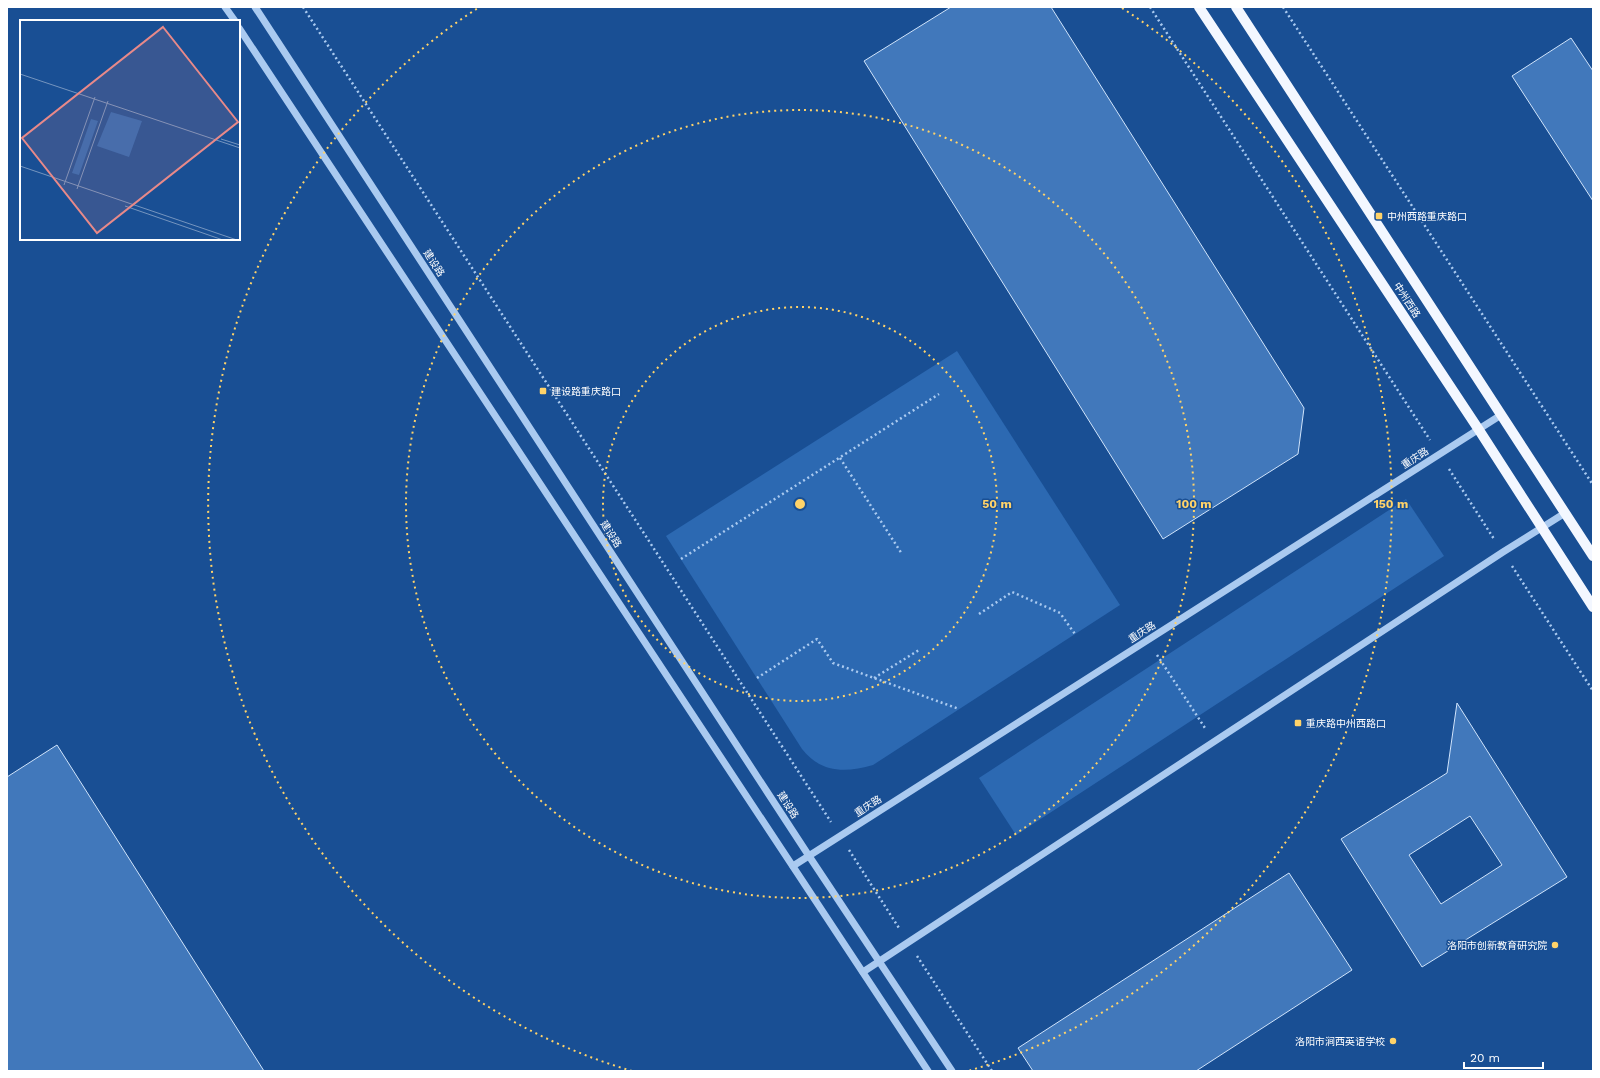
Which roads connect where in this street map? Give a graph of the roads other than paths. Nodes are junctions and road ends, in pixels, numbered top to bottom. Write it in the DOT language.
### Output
graph roads {
  1 [pos="225,7"];
  2 [pos="255,7"];
  3 [pos="1199,7"];
  4 [pos="1236,7"];
  5 [pos="234,20"];
  6 [pos="240,30"];
  7 [pos="1501,415"];
  8 [pos="1479,430"];
  9 [pos="1565,513"];
  10 [pos="1541,527"];
  11 [pos="1593,556"];
  12 [pos="1593,607"];
  13 [pos="809,856"];
  14 [pos="793,866"];
  15 [pos="879,962"];
  16 [pos="863,972"];
  17 [pos="928,1071"];
  18 [pos="952,1071"];
  1 -- 5 [label="street"];
  2 -- 13 [label="street, 建设路"];
  3 -- 8 [label="main road, 中州西路"];
  4 -- 7 [label="main road, 中州西路"];
  6 -- 14 [label="street"];
  7 -- 8 [label="street, 重庆路"];
  7 -- 9 [label="main road, 中州西路"];
  8 -- 10 [label="main road, 中州西路"];
  8 -- 13 [label="street, 重庆路"];
  9 -- 10 [label="street"];
  9 -- 11 [label="main road, 中州西路"];
  10 -- 12 [label="main road, 中州西路"];
  10 -- 15 [label="street"];
  13 -- 14 [label="street, 重庆路"];
  13 -- 15 [label="street, 建设路"];
  14 -- 16 [label="street"];
  15 -- 16 [label="street"];
  15 -- 18 [label="street, 建设路"];
  16 -- 17 [label="street"];
}
